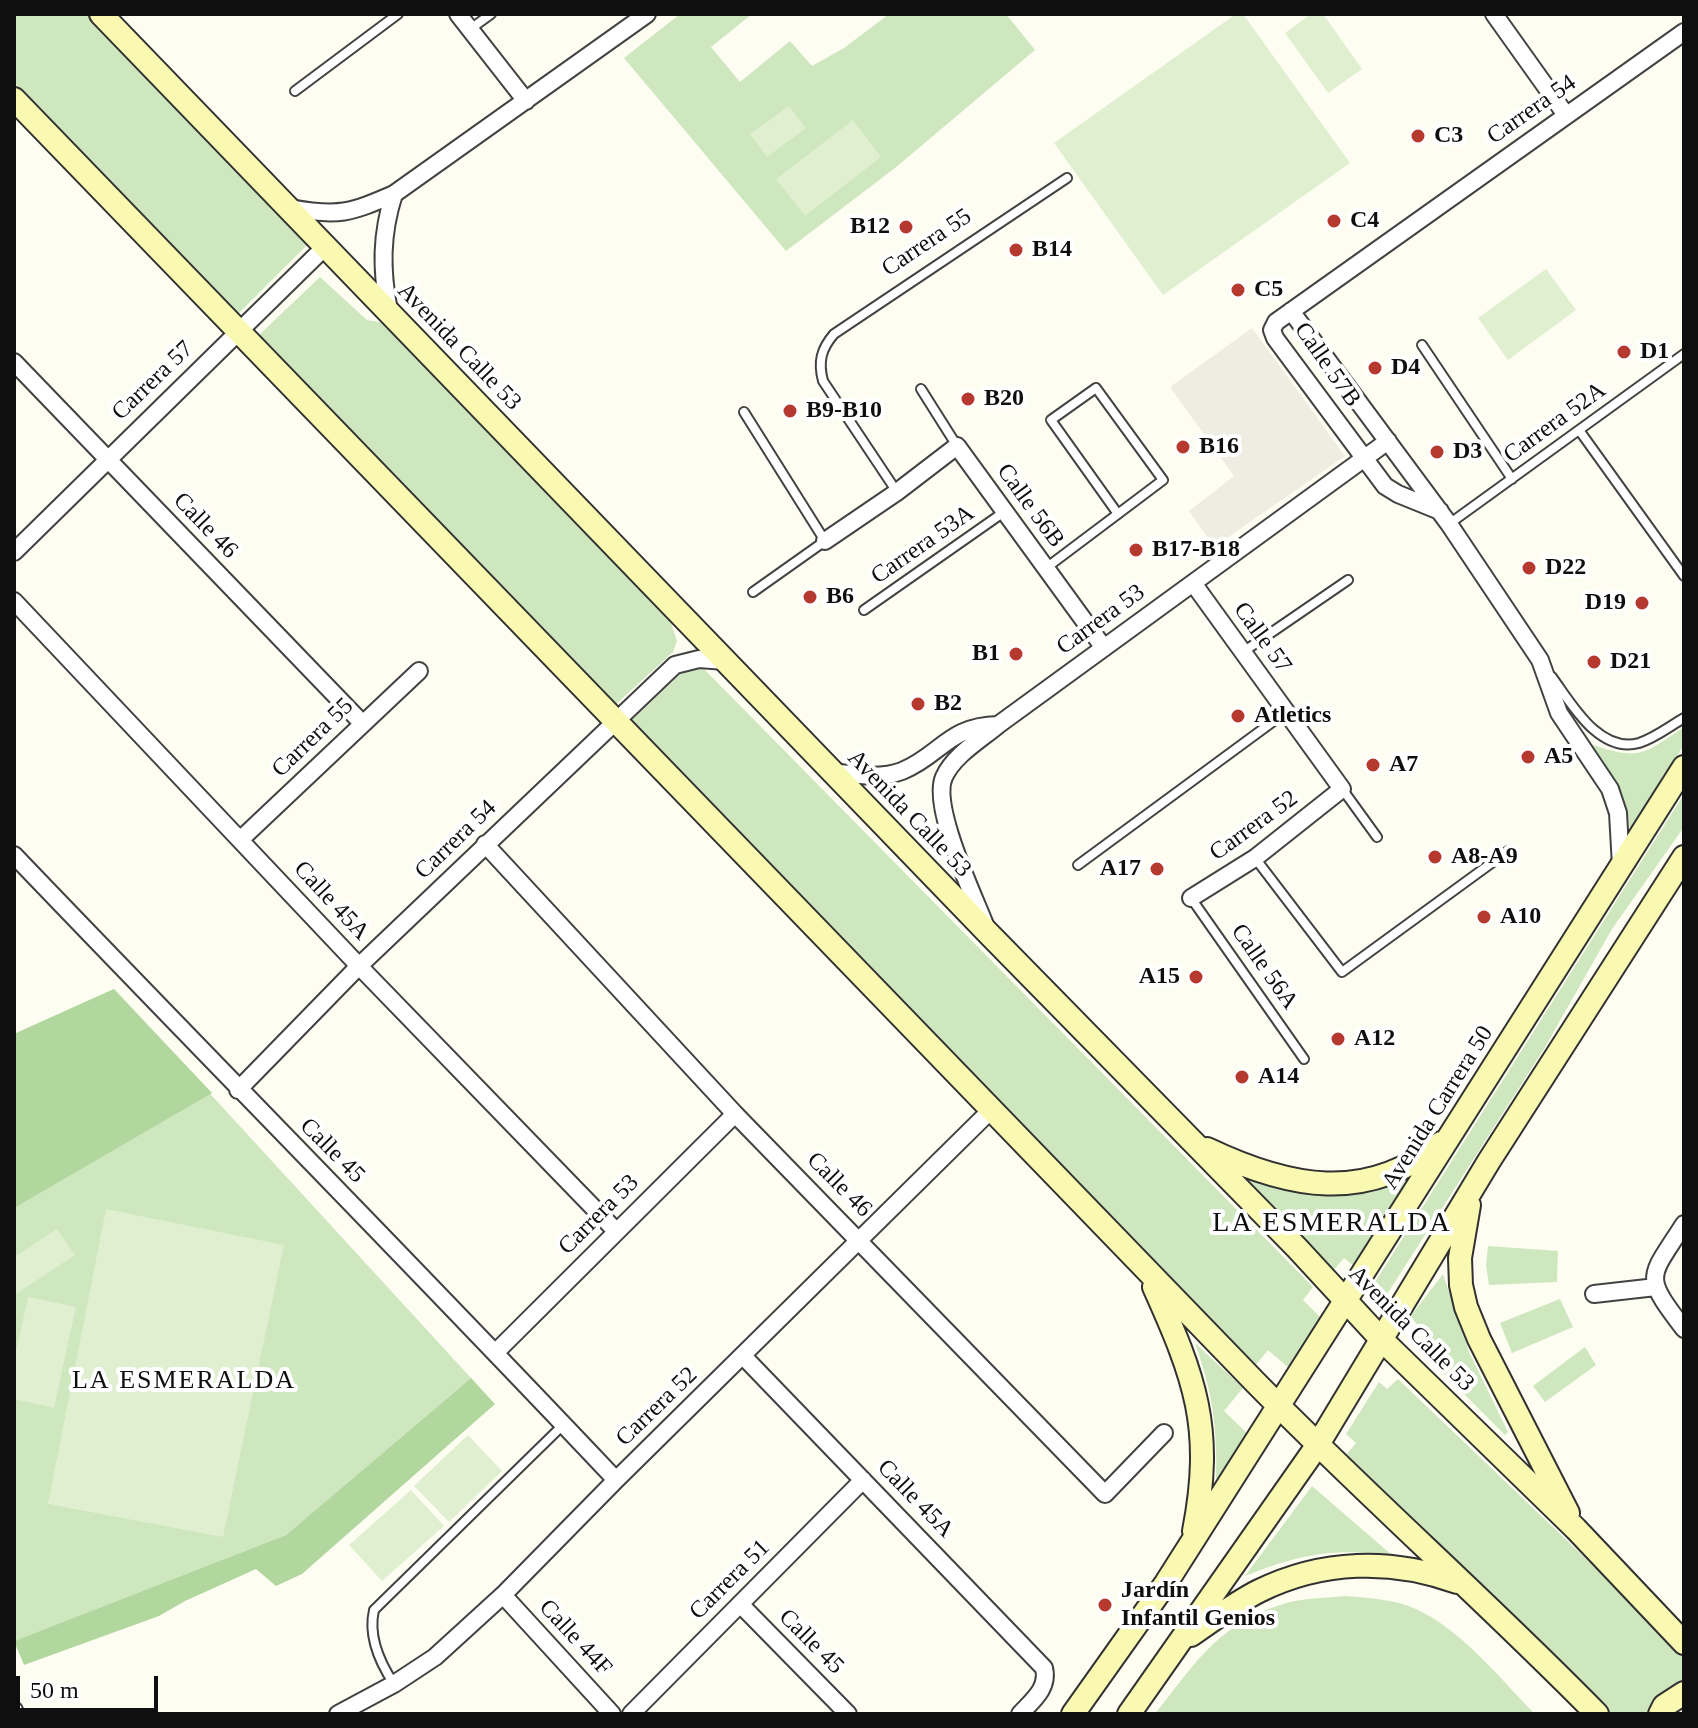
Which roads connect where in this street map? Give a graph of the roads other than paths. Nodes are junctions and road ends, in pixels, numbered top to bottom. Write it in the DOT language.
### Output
graph roads {
  1 [pos="101,14"];
  2 [pos="398,14"];
  3 [pos="458,14"];
  4 [pos="491,14"];
  5 [pos="647,14"];
  6 [pos="1494,14"];
  7 [pos="469,30"];
  8 [pos="1684,32"];
  9 [pos="295,91"];
  10 [pos="14,99"];
  11 [pos="526,101"];
  12 [pos="1566,115"];
  13 [pos="1067,178"];
  14 [pos="394,194"];
  15 [pos="290,208"];
  16 [pos="326,246"];
  17 [pos="1291,311"];
  18 [pos="390,313"];
  19 [pos="239,331"];
  20 [pos="1422,345"];
  21 [pos="1684,354"];
  22 [pos="14,362"];
  23 [pos="921,389"];
  24 [pos="744,412"];
  25 [pos="1579,430"];
  26 [pos="1388,441"];
  27 [pos="957,446"];
  28 [pos="107,459"];
  29 [pos="1364,459"];
  30 [pos="1512,479"];
  31 [pos="897,492"];
  32 [pos="1004,511"];
  33 [pos="1118,514"];
  34 [pos="1444,517"];
  35 [pos="825,541"];
  36 [pos="14,552"];
  37 [pos="1046,569"];
  38 [pos="1684,576"];
  39 [pos="1348,580"];
  40 [pos="1193,583"];
  41 [pos="753,592"];
  42 [pos="14,601"];
  43 [pos="864,610"];
  44 [pos="1104,648"];
  45 [pos="1243,652"];
  46 [pos="1540,660"];
  47 [pos="725,661"];
  48 [pos="419,671"];
  49 [pos="1286,712"];
  50 [pos="1684,718"];
  51 [pos="616,721"];
  52 [pos="362,723"];
  53 [pos="998,725"];
  54 [pos="1684,767"];
  55 [pos="833,772"];
  56 [pos="1342,789"];
  57 [pos="1377,837"];
  58 [pos="240,840"];
  59 [pos="485,844"];
  60 [pos="1508,851"];
  61 [pos="14,855"];
  62 [pos="1684,857"];
  63 [pos="1255,858"];
  64 [pos="1078,865"];
  65 [pos="1621,867"];
  66 [pos="1191,898"];
  67 [pos="989,934"];
  68 [pos="359,966"];
  69 [pos="1304,1059"];
  70 [pos="238,1090"];
  71 [pos="991,1110"];
  72 [pos="735,1114"];
  73 [pos="1454,1132"];
  74 [pos="1193,1143"];
  75 [pos="1474,1186"];
  76 [pos="1684,1224"];
  77 [pos="616,1231"];
  78 [pos="861,1240"];
  79 [pos="1146,1271"];
  80 [pos="1656,1287"];
  81 [pos="1594,1294"];
  82 [pos="1346,1301"];
  83 [pos="1684,1329"];
  84 [pos="1381,1339"];
  85 [pos="496,1352"];
  86 [pos="743,1356"];
  87 [pos="1279,1407"];
  88 [pos="564,1424"];
  89 [pos="1164,1433"];
  90 [pos="1317,1446"];
  91 [pos="616,1480"];
  92 [pos="863,1480"];
  93 [pos="1576,1529"];
  94 [pos="1192,1542"];
  95 [pos="1467,1585"];
  96 [pos="503,1595"];
  97 [pos="740,1604"];
  98 [pos="1183,1640"];
  99 [pos="1684,1643"];
  100 [pos="394,1684"];
  101 [pos="1684,1693"];
  102 [pos="338,1714"];
  103 [pos="612,1714"];
  104 [pos="631,1714"];
  105 [pos="848,1714"];
  106 [pos="1020,1714"];
  107 [pos="1073,1714"];
  108 [pos="1129,1714"];
  109 [pos="1597,1714"];
  110 [pos="1660,1714"];
  1 -- 15 [label="main road, Avenida Calle 53"];
  2 -- 9 [label="lane"];
  3 -- 7 [label="street"];
  4 -- 7 [label="lane"];
  5 -- 11 [label="street"];
  6 -- 12 [label="street"];
  7 -- 11 [label="street"];
  8 -- 12 [label="street, Carrera 54"];
  10 -- 19 [label="main road"];
  11 -- 14 [label="street"];
  12 -- 17 [label="street, Carrera 54"];
  13 -- 31 [label="lane, Carrera 55"];
  14 -- 15 [label="street"];
  14 -- 18 [label="street"];
  15 -- 16 [label="main road, Avenida Calle 53"];
  16 -- 18 [label="main road, Avenida Calle 53"];
  16 -- 19 [label="street, Carrera 57"];
  17 -- 26 [label="street, Calle 57B"];
  17 -- 29 [label="street, Calle 57B"];
  18 -- 47 [label="main road, Avenida Calle 53"];
  19 -- 28 [label="street, Carrera 57"];
  19 -- 51 [label="main road"];
  20 -- 30 [label="lane"];
  21 -- 25 [label="lane, Carrera 52A"];
  22 -- 28 [label="street, Calle 46"];
  23 -- 27 [label="lane, Calle 56B"];
  24 -- 35 [label="lane"];
  25 -- 30 [label="lane, Carrera 52A"];
  25 -- 38 [label="lane"];
  26 -- 29 [label="street, Carrera 53"];
  26 -- 34 [label="street, Calle 57B"];
  27 -- 31 [label="street"];
  27 -- 32 [label="street, Calle 56B"];
  28 -- 36 [label="street, Carrera 57"];
  28 -- 52 [label="street, Calle 46"];
  29 -- 34 [label="street, Calle 57B"];
  29 -- 40 [label="street, Carrera 53"];
  30 -- 34 [label="lane, Carrera 52A"];
  31 -- 35 [label="street"];
  32 -- 37 [label="street, Calle 56B"];
  32 -- 43 [label="lane, Carrera 53A"];
  33 -- 33 [label="lane"];
  33 -- 37 [label="lane"];
  34 -- 46 [label="street, Calle 57B"];
  35 -- 41 [label="lane"];
  37 -- 44 [label="street, Calle 56B"];
  39 -- 45 [label="lane"];
  40 -- 44 [label="street, Carrera 53"];
  40 -- 45 [label="street, Calle 57"];
  42 -- 58 [label="street, Calle 45A"];
  44 -- 53 [label="street, Carrera 53"];
  45 -- 49 [label="street, Calle 57"];
  46 -- 50 [label="lane, Calle 57B"];
  46 -- 65 [label="street, Calle 57B"];
  47 -- 51 [label="street, Carrera 54"];
  47 -- 55 [label="main road, Avenida Calle 53"];
  48 -- 52 [label="street, Carrera 55"];
  49 -- 56 [label="street, Calle 57"];
  49 -- 64 [label="lane"];
  51 -- 59 [label="street, Carrera 54"];
  51 -- 71 [label="main road"];
  52 -- 58 [label="street, Carrera 55"];
  53 -- 55 [label="street, Carrera 53"];
  53 -- 67 [label="street, Carrera 53"];
  54 -- 65 [label="main road, Avenida Carrera 50"];
  55 -- 67 [label="main road, Avenida Calle 53"];
  56 -- 57 [label="lane, Calle 57"];
  56 -- 63 [label="street, Carrera 52"];
  58 -- 68 [label="street, Calle 45A"];
  59 -- 68 [label="street, Carrera 54"];
  59 -- 72 [label="street, Calle 46"];
  60 -- 63 [label="lane"];
  61 -- 70 [label="street, Calle 45"];
  62 -- 75 [label="main road"];
  63 -- 66 [label="street, Carrera 52"];
  65 -- 73 [label="main road, Avenida Carrera 50"];
  66 -- 69 [label="lane, Calle 56A"];
  67 -- 74 [label="main road, Avenida Calle 53"];
  68 -- 70 [label="street, Carrera 54"];
  68 -- 77 [label="street, Calle 45A"];
  70 -- 85 [label="street, Calle 45"];
  71 -- 78 [label="street, Carrera 52"];
  71 -- 79 [label="main road"];
  72 -- 77 [label="street, Carrera 53"];
  72 -- 78 [label="street, Calle 46"];
  73 -- 74 [label="main road"];
  73 -- 82 [label="main road, Avenida Carrera 50"];
  74 -- 82 [label="main road, Avenida Calle 53"];
  75 -- 84 [label="main road"];
  75 -- 93 [label="main road"];
  76 -- 80 [label="street"];
  77 -- 85 [label="street, Carrera 53"];
  78 -- 86 [label="street, Carrera 52"];
  78 -- 89 [label="street, Calle 46"];
  79 -- 87 [label="main road"];
  79 -- 94 [label="main road"];
  80 -- 81 [label="street"];
  80 -- 83 [label="street"];
  82 -- 84 [label="main road, Avenida Calle 53"];
  82 -- 87 [label="main road, Avenida Carrera 50"];
  84 -- 90 [label="main road"];
  84 -- 93 [label="main road, Avenida Calle 53"];
  85 -- 88 [label="street, Calle 45"];
  86 -- 91 [label="street, Carrera 52"];
  86 -- 92 [label="street, Calle 45A"];
  87 -- 90 [label="main road"];
  87 -- 94 [label="main road, Avenida Carrera 50"];
  88 -- 91 [label="street, Calle 45"];
  88 -- 100 [label="lane"];
  90 -- 95 [label="main road"];
  90 -- 98 [label="main road"];
  91 -- 96 [label="street, Carrera 52"];
  92 -- 97 [label="street, Carrera 51"];
  92 -- 106 [label="street, Calle 45A"];
  93 -- 99 [label="main road, Avenida Calle 53"];
  94 -- 107 [label="main road, Avenida Carrera 50"];
  95 -- 98 [label="main road"];
  95 -- 109 [label="main road"];
  96 -- 100 [label="street, Carrera 52"];
  96 -- 103 [label="street, Calle 44F"];
  97 -- 104 [label="street, Carrera 51"];
  97 -- 105 [label="street, Calle 45"];
  98 -- 108 [label="main road"];
  100 -- 102 [label="street, Carrera 52"];
  101 -- 110 [label="main road"];
}
